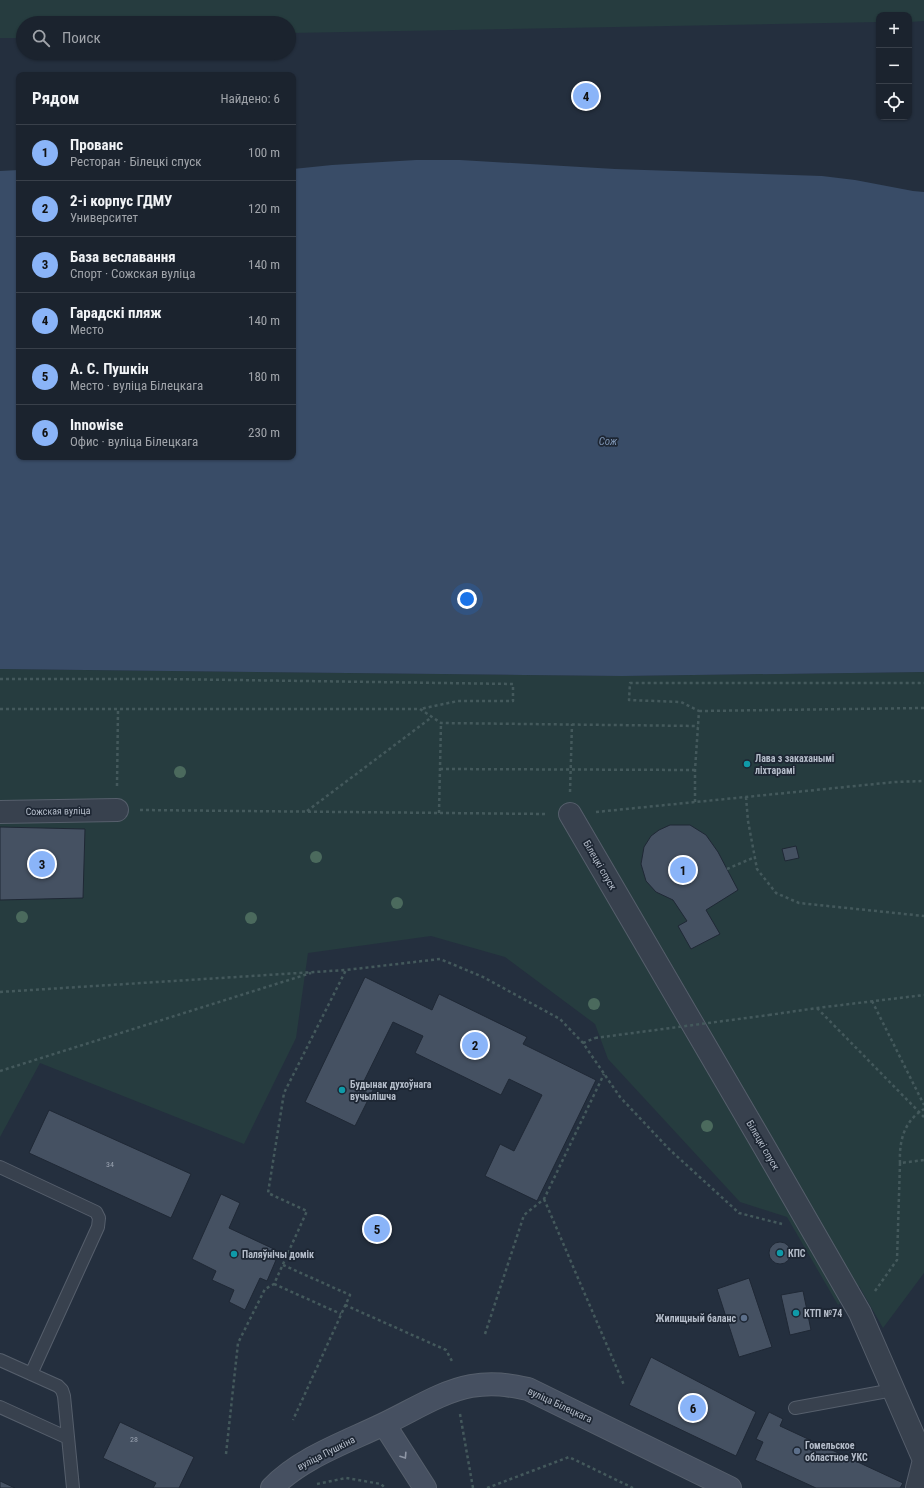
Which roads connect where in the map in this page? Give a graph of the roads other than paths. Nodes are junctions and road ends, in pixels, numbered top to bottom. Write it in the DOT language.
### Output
graph roads {
  1 [pos="117,810"];
  2 [pos="0,812"];
  3 [pos="570,814"];
  4 [pos="0,1167"];
  5 [pos="0,1360"];
  6 [pos="31,1374"];
  7 [pos="893,1390"];
  8 [pos="0,1407"];
  9 [pos="795,1408"];
  10 [pos="384,1424"];
  11 [pos="68,1438"];
  12 [pos="72,1488"];
  13 [pos="272,1488"];
  14 [pos="425,1488"];
  15 [pos="730,1488"];
  16 [pos="917,1488"];
  1 -- 2 [label="street, Сожская вуліца"];
  3 -- 7 [label="street, Білецкі спуск"];
  4 -- 6 [label="lane"];
  5 -- 6 [label="lane"];
  6 -- 11 [label="lane"];
  7 -- 9 [label="lane"];
  7 -- 16 [label="street, Білецкі спуск"];
  8 -- 11 [label="lane"];
  10 -- 13 [label="street, вуліца Пушкіна"];
  10 -- 14 [label="street, one-way"];
  10 -- 15 [label="street, вуліца Білецкага"];
  11 -- 12 [label="lane"];
}
